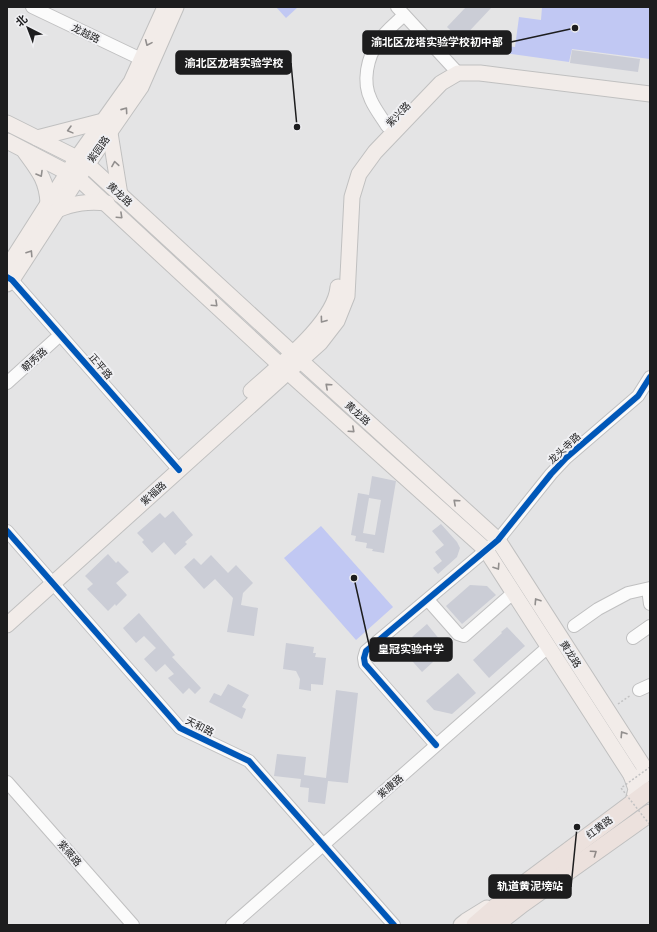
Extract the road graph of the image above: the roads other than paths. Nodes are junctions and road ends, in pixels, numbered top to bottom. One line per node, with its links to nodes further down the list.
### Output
1 (32, 7): 5 (street, 龙越路)
2 (164, 7): 5 (main road, 紫园路, one-way to 5)
3 (176, 7): 11 (main road, 紫园路, one-way to 3)
4 (401, 11): 6 (street); 10 (street)
5 (141, 59): 11 (main road, 紫园路)
6 (454, 69): 7 (main road, 紫兴路); 8 (main road); 10 (main road, 紫兴路); 23 (main road, 紫兴路)
7 (650, 86)
8 (650, 94)
9 (7, 123): 12 (main road, 黄龙路)
10 (387, 126): 23 (main road, 紫兴路, one-way to 23)
11 (106, 127): 12 (main road, one-way to 12); 15 (main road, 紫园路); 17 (main road, one-way to 11)
12 (37, 138): 15 (main road, 黄龙路)
13 (7, 141): 14 (main road, 黄龙路)
14 (24, 149): 16 (main road, 黄龙路); 19 (main road, one-way to 19)
15 (82, 161): 16 (main road, 紫园路); 17 (main road, 黄龙路)
16 (73, 174): 18 (main road, 黄龙路); 19 (main road, 紫园路)
17 (120, 195): 23 (main road, 黄龙路)
18 (107, 203): 19 (main road); 22 (main road, 黄龙路, one-way to 22)
19 (53, 207): 20 (main road, 紫园路)
20 (8, 277): 21 (street, 正平路)
21 (60, 335): 27 (street, 朝秀路); 28 (street, 正平路)
22 (266, 352): 24 (main road, 黄龙路); 25 (main road)
23 (296, 357): 24 (main road, 紫福路); 30 (main road, 黄龙路, one-way to 23)
24 (283, 368): 25 (main road, 紫福路); 28 (main road, 紫福路); 31 (main road, 黄龙路, one-way to 31)
25 (266, 377): 28 (main road, 紫福路)
26 (650, 377): 30 (street, 龙头寺路)
27 (7, 383)
28 (175, 466): 32 (main road, 紫福路)
29 (7, 531): 32 (street, 天和路)
30 (498, 540): 31 (street, 龙头寺路); 38 (main road, 黄龙路, one-way to 30)
31 (486, 550): 34 (main road, 黄龙路, one-way to 34); 35 (street, 龙头寺路)
32 (50, 580): 37 (main road, 紫福路); 39 (main road, 紫福路); 51 (street, 天和路)
33 (649, 589): 36 (street); 40 (street)
34 (513, 593): 35 (street); 43 (main road, 黄龙路)
35 (428, 600): 45 (street, 龙头寺路)
36 (650, 604)
37 (7, 611)
38 (552, 624): 40 (street); 44 (main road, 黄龙路)
39 (7, 626)
40 (574, 626): 44 (street)
41 (650, 626): 42 (street)
42 (633, 638)
43 (548, 647): 45 (street, 紫康路); 46 (main road, 黄龙路)
44 (568, 648): 46 (main road, 黄龙路, one-way to 44)
45 (436, 745): 51 (street, 紫康路)
46 (644, 770): 49 (main road)
47 (7, 782): 53 (street, 紫薇路)
48 (650, 790): 49 (highway, 红黄路)
49 (634, 802): 52 (highway, 红黄路)
50 (650, 813): 52 (highway, 红黄路, one-way to 50)
51 (323, 845): 54 (street, 紫康路); 55 (street, 天和路)
52 (517, 898): 56 (main road); 57 (highway, 红黄路); 58 (highway, 红黄路); 59 (main road)
53 (133, 925)
54 (232, 925)
55 (394, 925)
56 (461, 925)
57 (475, 925)
58 (495, 925)
59 (499, 925)

